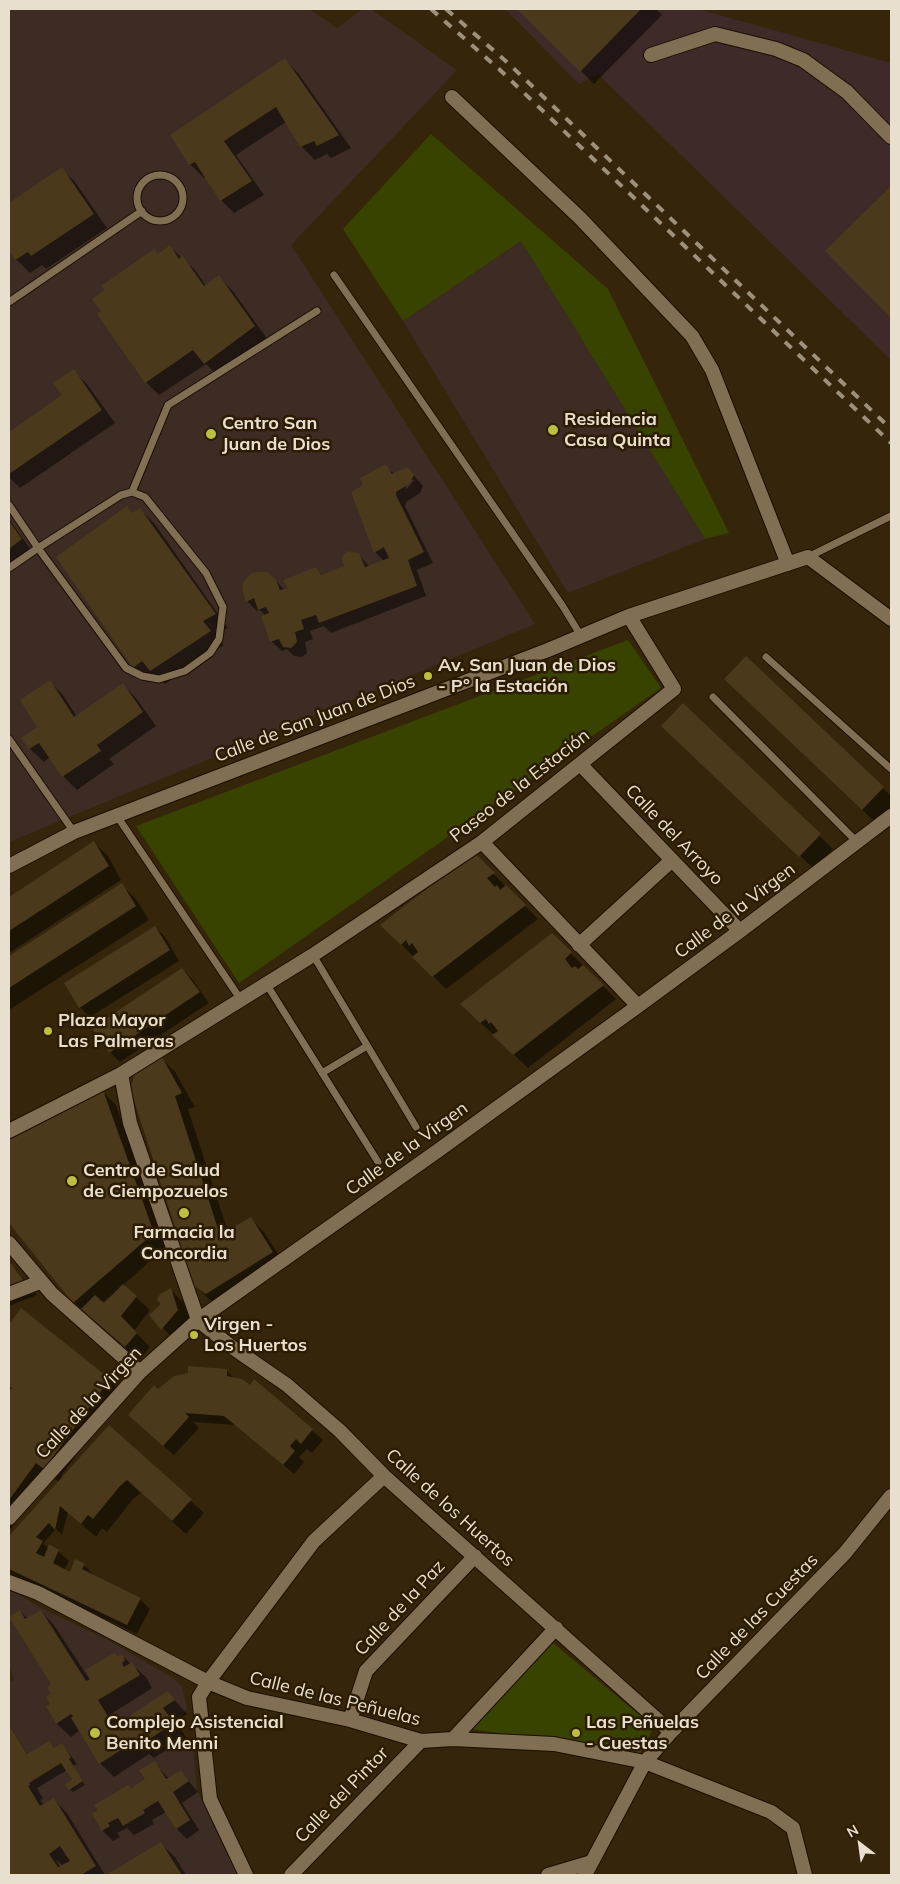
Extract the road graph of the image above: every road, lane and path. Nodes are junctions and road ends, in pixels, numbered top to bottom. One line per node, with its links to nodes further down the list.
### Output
1 (651, 56): 3 (street)
2 (452, 96): 13 (street)
3 (891, 137)
4 (142, 211): 4 (lane); 6 (lane)
5 (334, 275): 17 (lane)
6 (9, 302)
7 (317, 311): 8 (lane)
8 (132, 492): 11 (lane); 11 (lane)
9 (9, 505): 11 (lane)
10 (891, 516): 12 (lane, Calle de San Juan de Dios)
11 (38, 548): 14 (lane)
12 (808, 557): 13 (street, Calle de San Juan de Dios); 16 (street)
13 (788, 564): 15 (street, Calle de San Juan de Dios)
14 (9, 568)
15 (629, 616): 17 (street, Calle de San Juan de Dios); 21 (street, Paseo de la Estación)
16 (891, 619)
17 (581, 636): 23 (street, Calle de San Juan de Dios)
18 (766, 657): 22 (lane)
19 (713, 697): 27 (lane)
20 (9, 739): 25 (lane)
21 (580, 764): 26 (street, Paseo de la Estación); 28 (street, Calle del Arroyo)
22 (891, 769)
23 (117, 816): 25 (street, Calle de San Juan de Dios); 34 (lane)
24 (891, 816): 27 (street, Calle de la Virgen)
25 (74, 832): 29 (street, Calle de San Juan de Dios)
26 (482, 842): 31 (street); 32 (street, Paseo de la Estación)
27 (857, 842): 30 (street, Calle de la Virgen)
28 (672, 860): 30 (street, Calle del Arroyo); 31 (street)
29 (9, 866)
30 (740, 931): 35 (street, Calle de la Virgen)
31 (579, 945): 35 (street)
32 (313, 956): 33 (street, Paseo de la Estación); 36 (lane)
33 (267, 985): 34 (street, Paseo de la Estación); 37 (lane)
34 (241, 1000): 38 (street, Paseo de la Estación)
35 (638, 1006): 45 (street, Calle de la Virgen)
36 (367, 1046): 37 (lane); 39 (lane)
37 (322, 1073): 41 (lane)
38 (121, 1074): 40 (street, Paseo de la Estación); 45 (street)
39 (416, 1127)
40 (9, 1131)
41 (378, 1162)
42 (9, 1243): 43 (street)
43 (40, 1282): 44 (street); 46 (street)
44 (9, 1294)
45 (198, 1320): 46 (street, Calle de la Virgen); 47 (street, Calle de los Huertos)
46 (140, 1372): 49 (street, Calle de la Virgen)
47 (384, 1476): 50 (street, Calle de los Huertos); 53 (street)
48 (891, 1496): 55 (street, Calle de las Cuestas)
49 (9, 1518)
50 (475, 1556): 52 (street, Calle de los Huertos); 54 (street, Calle de la Paz)
51 (9, 1582): 53 (street, Calle de las Peñuelas)
52 (556, 1628): 55 (street, Calle de los Huertos); 56 (street)
53 (208, 1682): 54 (street, Calle de las Peñuelas); 60 (street)
54 (350, 1720): 57 (street, Calle de las Peñuelas)
55 (671, 1732): 58 (street, Calle de las Cuestas)
56 (453, 1739): 57 (street, Calle de las Peñuelas); 58 (street, Calle de las Peñuelas)
57 (421, 1741): 61 (street, Calle del Pintor)
58 (645, 1762): 59 (street, Calle de las Cuestas); 64 (street, Calle de las Peñuelas)
59 (592, 1862): 62 (street); 63 (street, Calle de las Cuestas)
60 (246, 1875)
61 (291, 1875)
62 (548, 1875)
63 (585, 1875)
64 (805, 1875)

